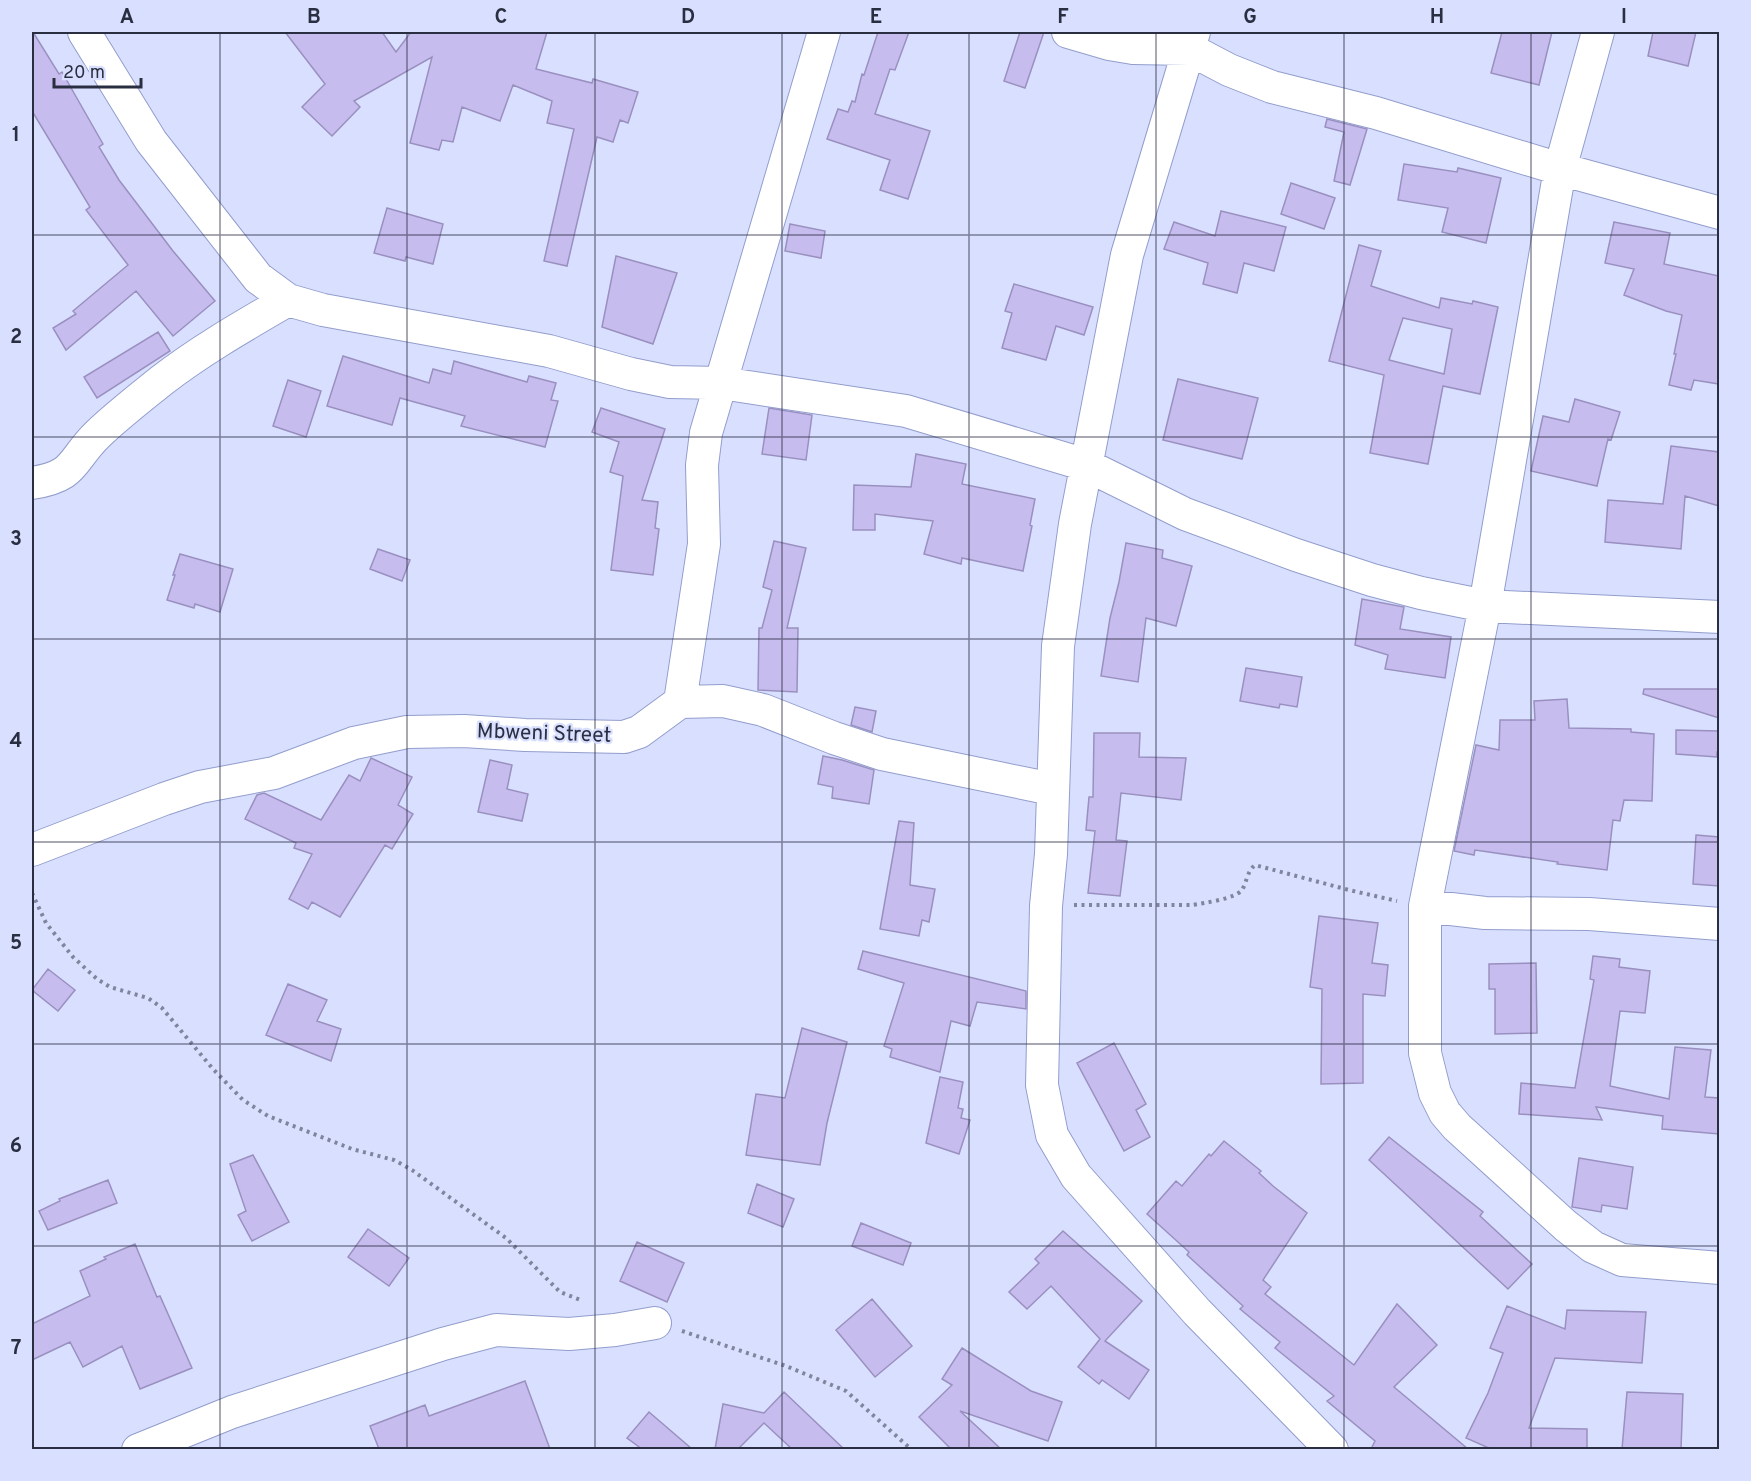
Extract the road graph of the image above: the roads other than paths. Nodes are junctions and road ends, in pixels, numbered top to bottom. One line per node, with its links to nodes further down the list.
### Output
1 (84, 32): 8 (street)
2 (824, 32): 9 (street)
3 (1068, 32): 5 (street)
4 (1598, 32): 6 (street)
5 (1191, 40): 6 (street); 10 (street)
6 (1560, 169): 7 (street); 12 (street)
7 (1719, 213)
8 (288, 300): 9 (street); 11 (street)
9 (721, 383): 10 (street); 14 (street)
10 (1086, 465): 12 (street); 15 (street)
11 (32, 483)
12 (1485, 606): 13 (street); 17 (street)
13 (1719, 617)
14 (680, 702): 15 (street); 16 (street, Mbweni Street)
15 (1052, 789): 22 (street)
16 (32, 850)
17 (1425, 906): 18 (street); 19 (street)
18 (1719, 924)
19 (1719, 1268)
20 (655, 1323): 21 (street)
21 (138, 1449)
22 (1332, 1449)

